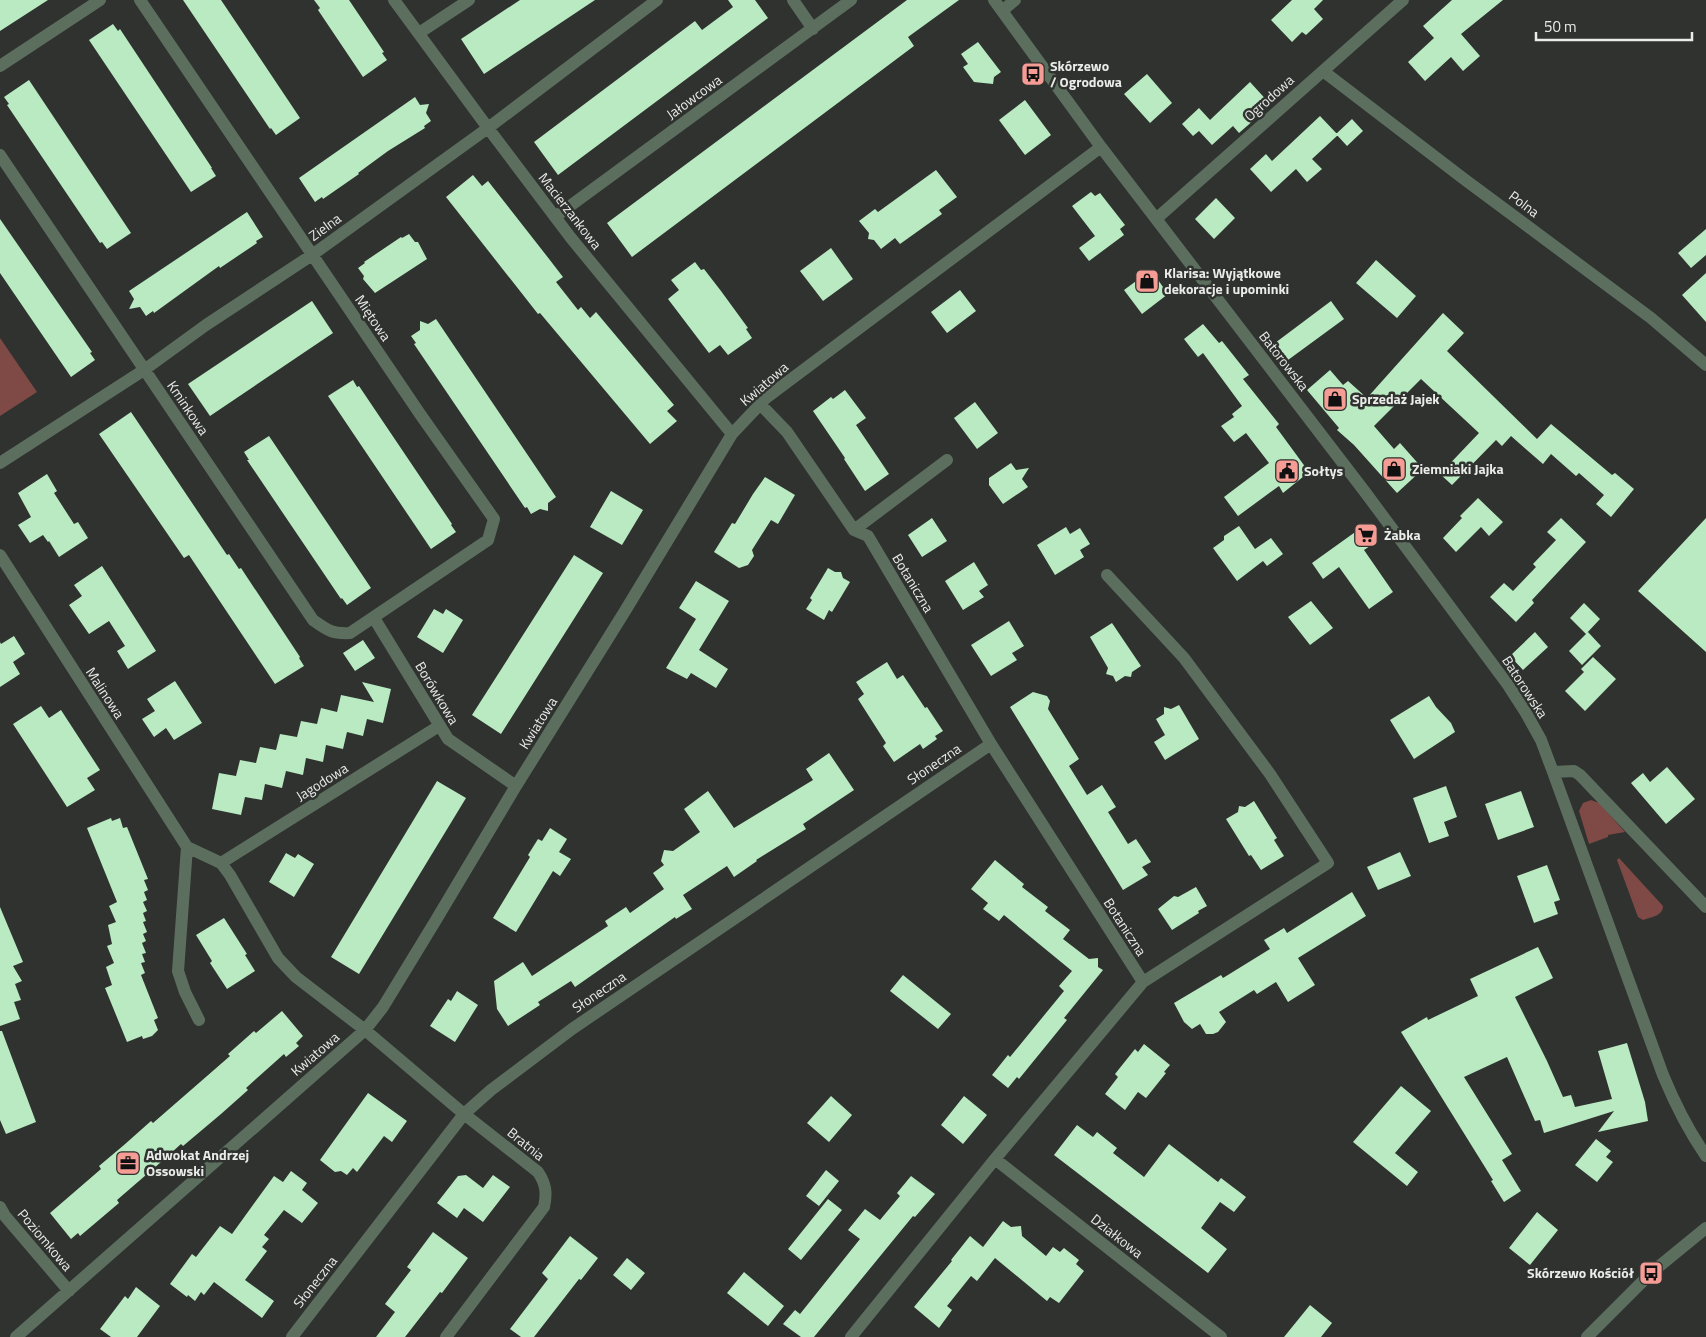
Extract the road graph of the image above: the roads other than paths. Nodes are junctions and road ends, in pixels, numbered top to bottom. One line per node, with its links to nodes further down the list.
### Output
1 (100, 0): 15 (street)
2 (140, 0): 22 (street, Miętowa)
3 (394, 0): 14 (street, Macierzankowa)
4 (469, 0): 14 (street)
5 (656, 0): 11 (street, Zielna)
6 (793, 0): 13 (street)
7 (851, 0): 13 (street, Jałowcowa)
8 (994, 0): 12 (street, Batorowska)
9 (1015, 0): 12 (street)
10 (1403, 0): 16 (street, Ogrodowa)
11 (640, 5): 17 (street, Zielna)
12 (1002, 11): 18 (street, Batorowska)
13 (813, 29): 20 (street, Jałowcowa)
14 (419, 33): 17 (street, Macierzankowa)
15 (0, 66)
16 (1323, 70): 21 (street, Ogrodowa); 23 (street, Polna)
17 (488, 128): 20 (street, Macierzankowa); 22 (street, Zielna)
18 (1101, 147): 21 (street, Batorowska); 25 (street, Kwiatowa)
19 (0, 154): 24 (street, Kminkowa)
20 (555, 217): 26 (street, Macierzankowa)
21 (1156, 220): 35 (street, Batorowska)
22 (312, 255): 24 (street, Zielna); 32 (street, Miętowa)
23 (1706, 365)
24 (144, 370): 28 (street, Zielna); 32 (street, Kminkowa)
25 (760, 404): 26 (street, Kwiatowa); 29 (street, Botaniczna)
26 (732, 434): 36 (street, Kwiatowa)
27 (947, 460): 29 (street)
28 (0, 463)
29 (854, 530): 34 (street, Botaniczna)
30 (0, 555): 37 (street, Malinowa)
31 (1107, 574): 40 (street)
32 (374, 618): 33 (street, Borówkowa)
33 (439, 726): 36 (street, Borówkowa); 38 (street, Jagodowa)
34 (991, 744): 40 (street, Botaniczna); 43 (street, Słoneczna)
35 (1553, 772): 39 (street); 44 (street, Batorowska)
36 (516, 786): 42 (street, Kwiatowa)
37 (187, 846): 38 (street); 41 (street)
38 (221, 863): 42 (street)
39 (1706, 907)
40 (1143, 982): 45 (street)
41 (199, 1020)
42 (365, 1030): 43 (street, Bratnia); 48 (street, Kwiatowa)
43 (464, 1114): 50 (street, Słoneczna); 51 (street, Bratnia)
44 (1706, 1156)
45 (995, 1159): 52 (street); 53 (street, Działkowa)
46 (0, 1207): 48 (street, Poziomkowa)
47 (1706, 1228): 54 (street)
48 (69, 1291): 49 (street, Kwiatowa)
49 (16, 1337)
50 (292, 1337)
51 (446, 1337)
52 (851, 1337)
53 (1221, 1337)
54 (1587, 1337)

